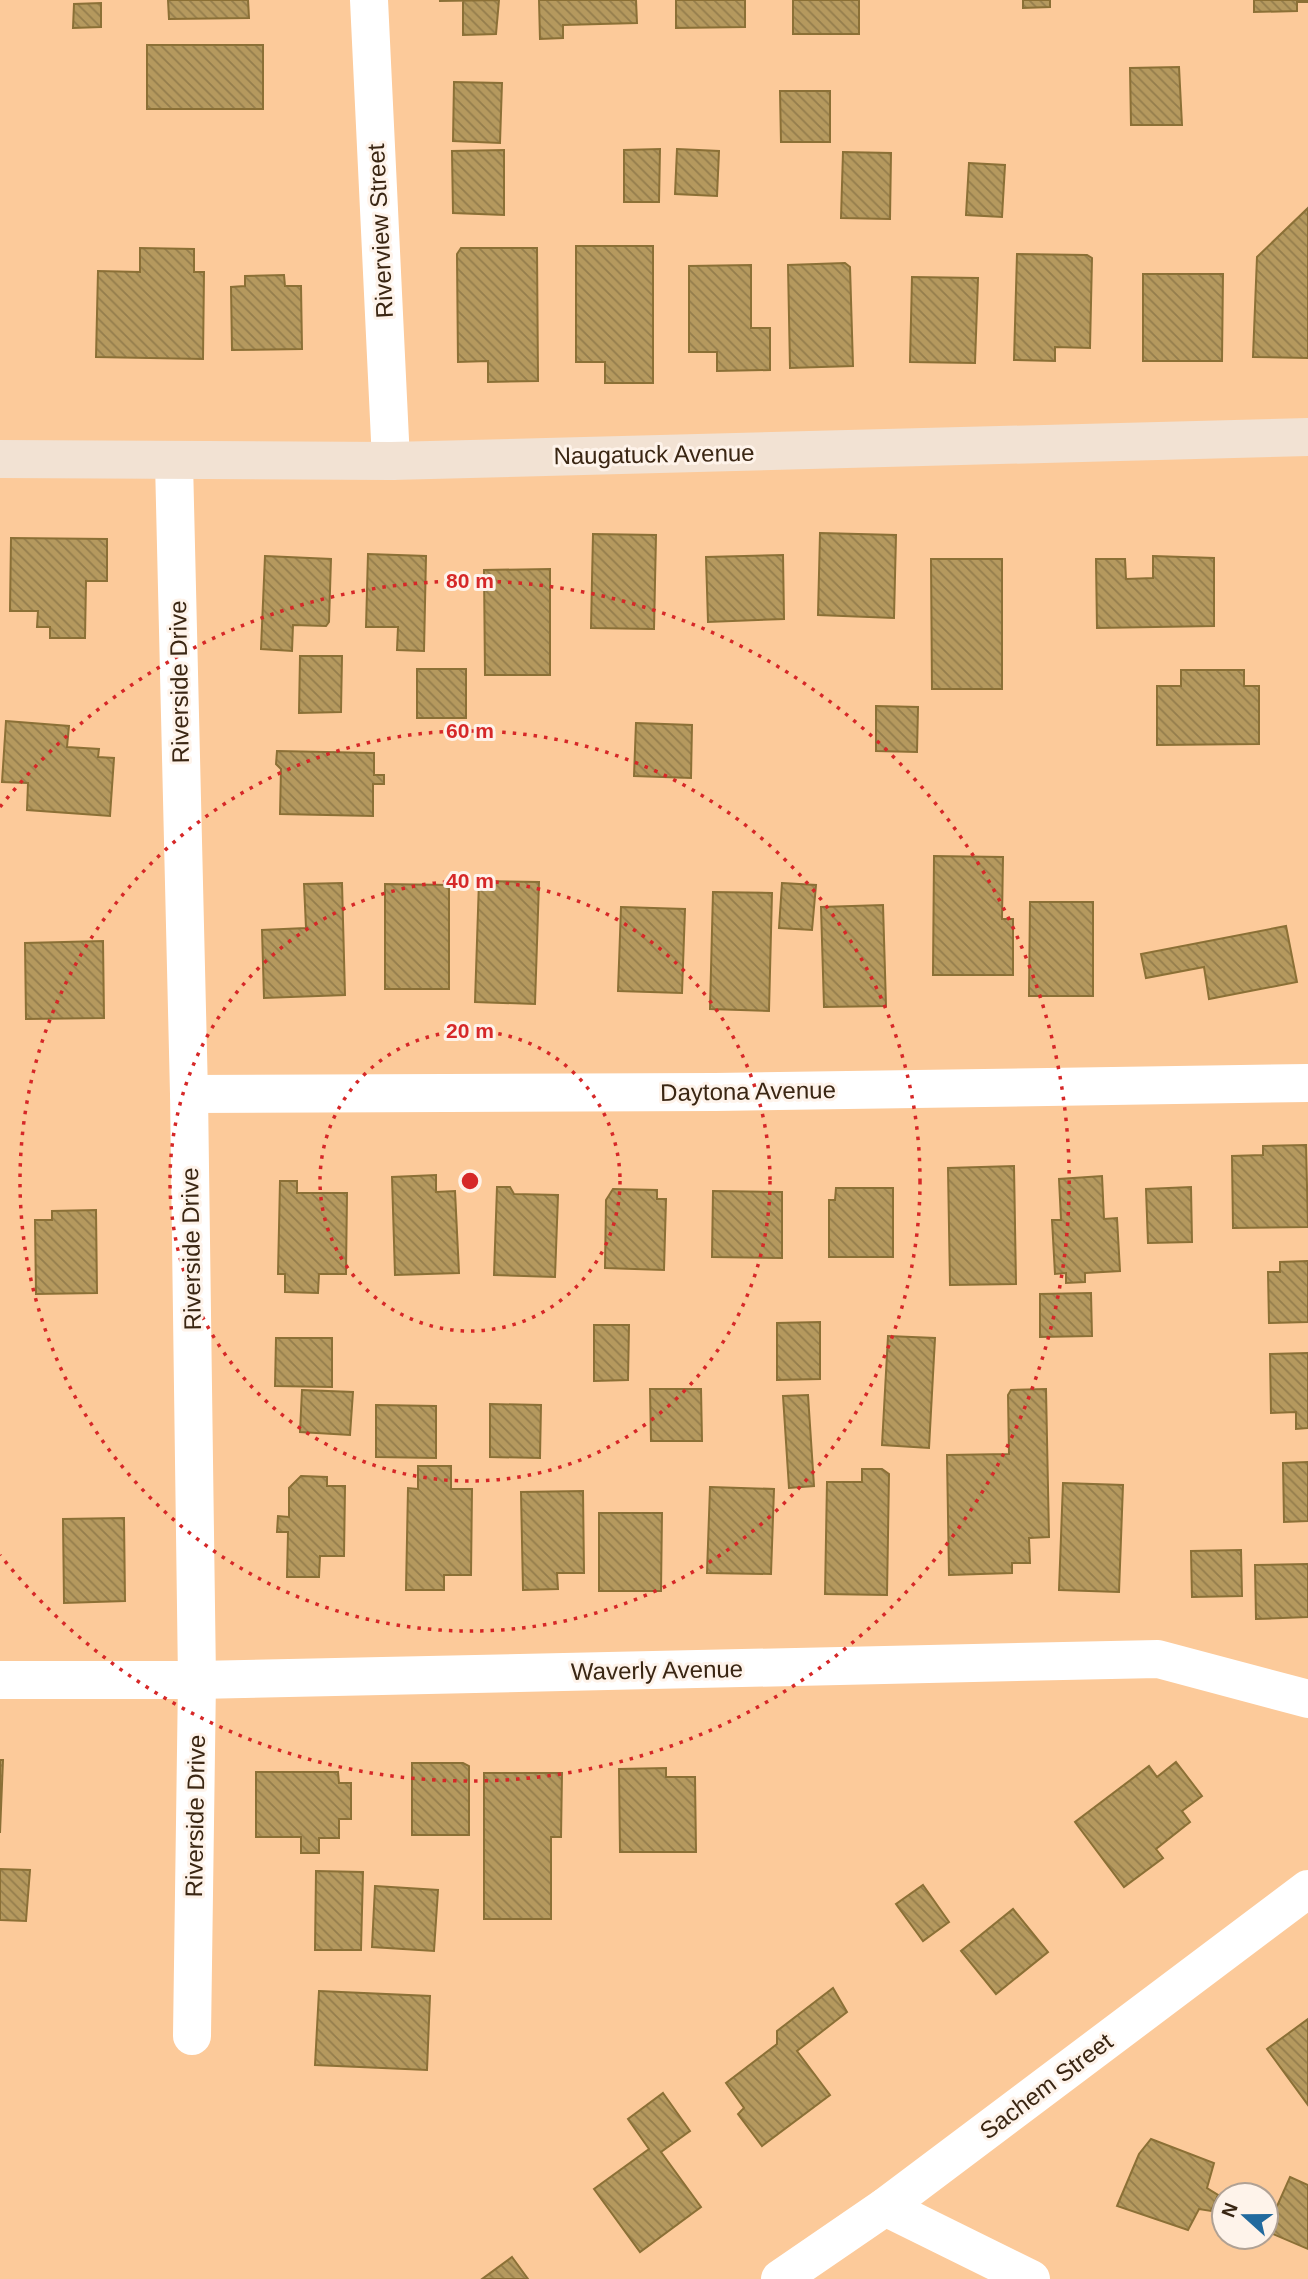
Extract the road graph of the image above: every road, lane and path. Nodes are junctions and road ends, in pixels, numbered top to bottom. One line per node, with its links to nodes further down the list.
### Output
1 (369, 0): 4 (street, Riverview Street)
2 (1308, 437): 4 (main road, Naugatuck Avenue)
3 (0, 459): 5 (main road, Naugatuck Avenue)
4 (391, 461): 5 (main road, Naugatuck Avenue)
5 (174, 462): 7 (street, Riverside Drive)
6 (1308, 1083): 7 (street, Daytona Avenue)
7 (189, 1094): 9 (street, Riverside Drive)
8 (0, 1680): 9 (street, Waverly Avenue)
9 (197, 1680): 10 (street, Waverly Avenue); 12 (street, Riverside Drive)
10 (1308, 1699)
11 (1308, 1889): 13 (street, Sachem Street)
12 (192, 2036)
13 (885, 2207): 14 (street, Sachem Street); 15 (street)
14 (780, 2279)
15 (1031, 2279)

